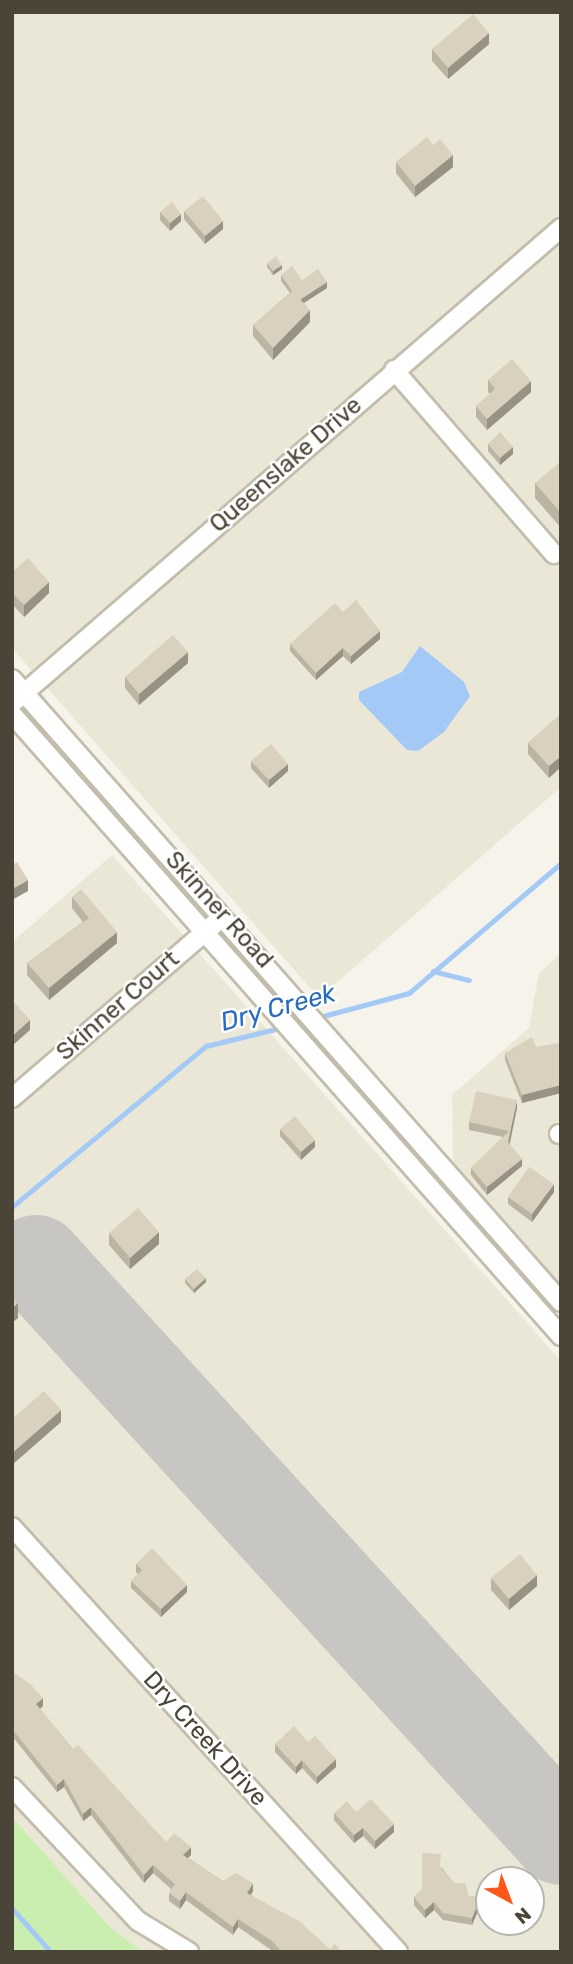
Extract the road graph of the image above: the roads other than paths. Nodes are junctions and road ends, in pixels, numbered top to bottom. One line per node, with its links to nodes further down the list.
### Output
1 (561, 228): 2 (street, Queenslake Drive)
2 (394, 370): 3 (street); 5 (street, Queenslake Drive)
3 (554, 554)
4 (12, 679): 5 (street, Skinner Road)
5 (18, 698): 7 (street, Skinner Road)
6 (12, 714): 8 (street, Skinner Road)
7 (225, 915): 8 (street, Skinner Court); 10 (street, Skinner Road)
8 (205, 931): 9 (street, Skinner Court); 11 (street, Skinner Road)
9 (12, 1098)
10 (561, 1302)
11 (561, 1336)
12 (12, 1527): 15 (street, Dry Creek Drive)
13 (12, 1787): 14 (street)
14 (189, 1952)
15 (398, 1952)

